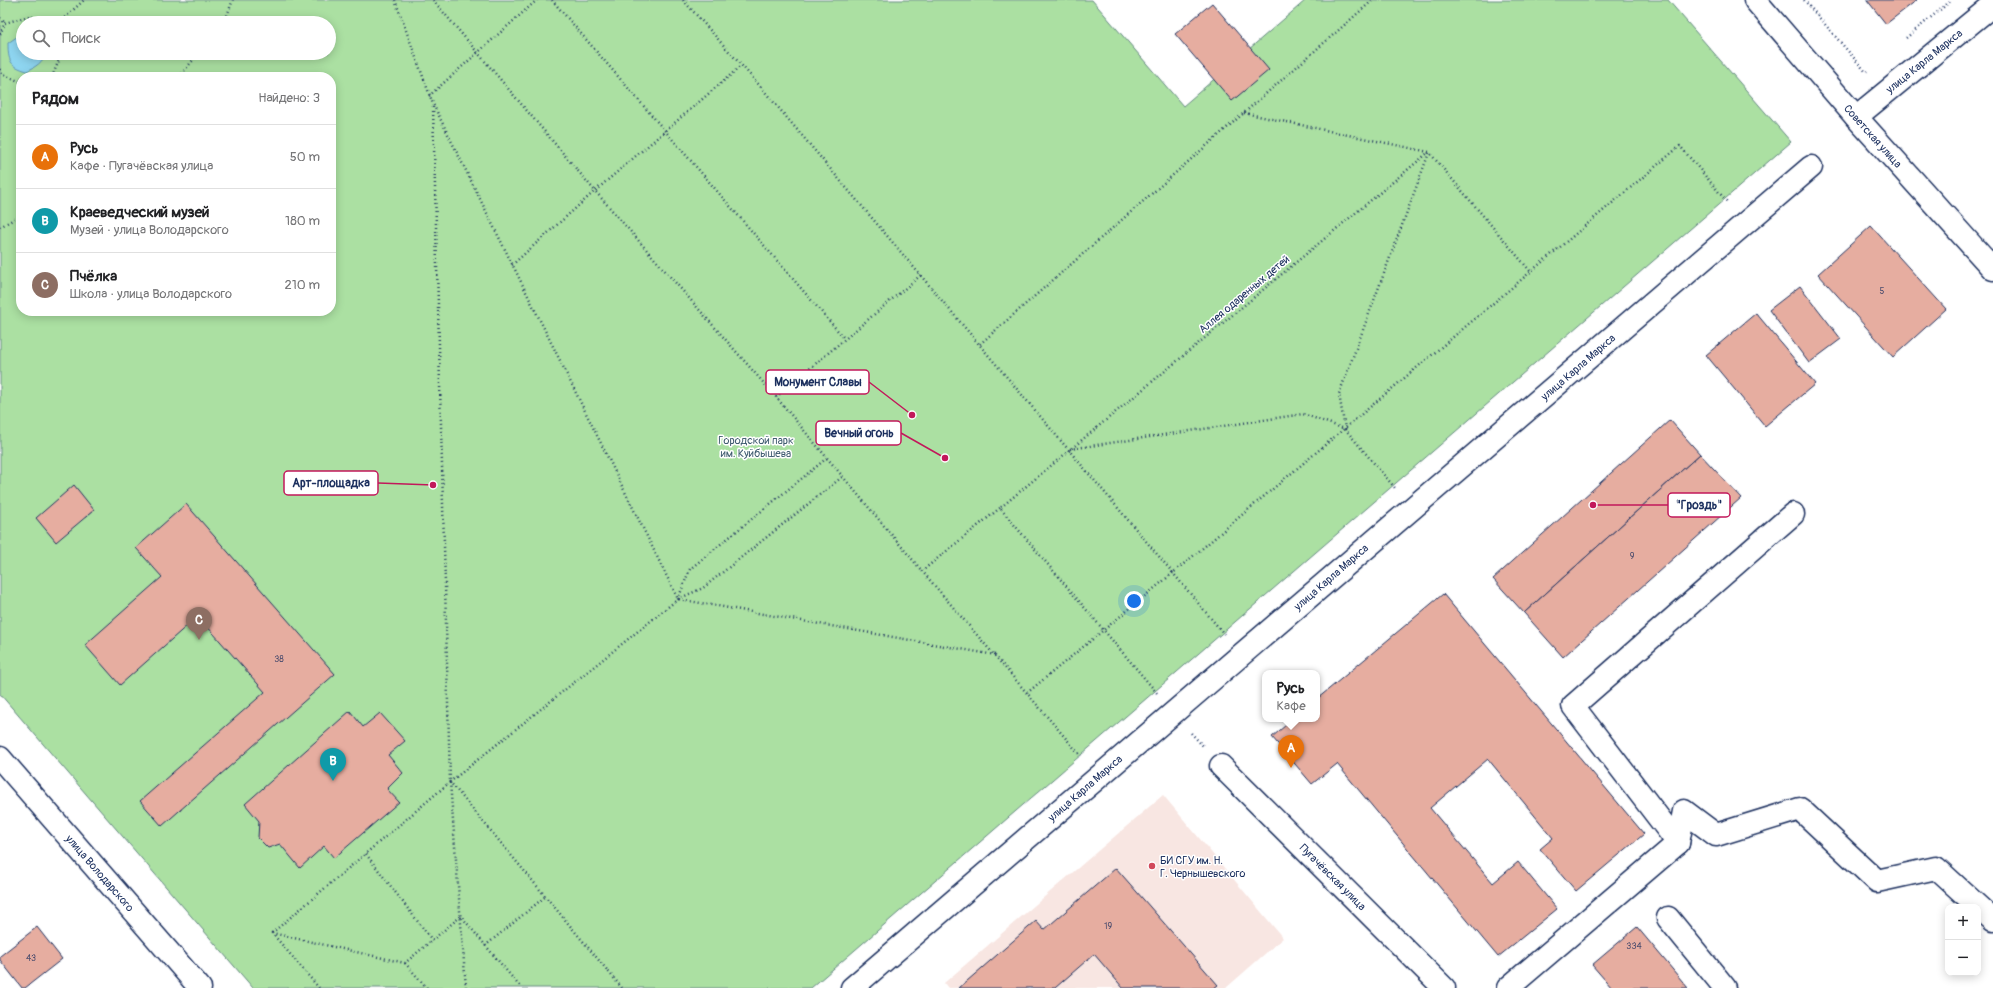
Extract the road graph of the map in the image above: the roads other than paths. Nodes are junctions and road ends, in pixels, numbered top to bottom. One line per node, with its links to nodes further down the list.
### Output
1 (1755, 0): 3 (street, Советская улица)
2 (1993, 5): 3 (street, улица Карла Маркса)
3 (1856, 117): 5 (street, Советская улица)
4 (1811, 167): 13 (street, улица Карла Маркса)
5 (1993, 269)
6 (1793, 514): 9 (street)
7 (0, 758): 12 (street, улица Володарского)
8 (1221, 766): 14 (street, Пугачёвская улица)
9 (1678, 843): 11 (street); 15 (street)
10 (1668, 918): 16 (street)
11 (1993, 920)
12 (200, 988)
13 (852, 988)
14 (1444, 988)
15 (1508, 988)
16 (1725, 988)

